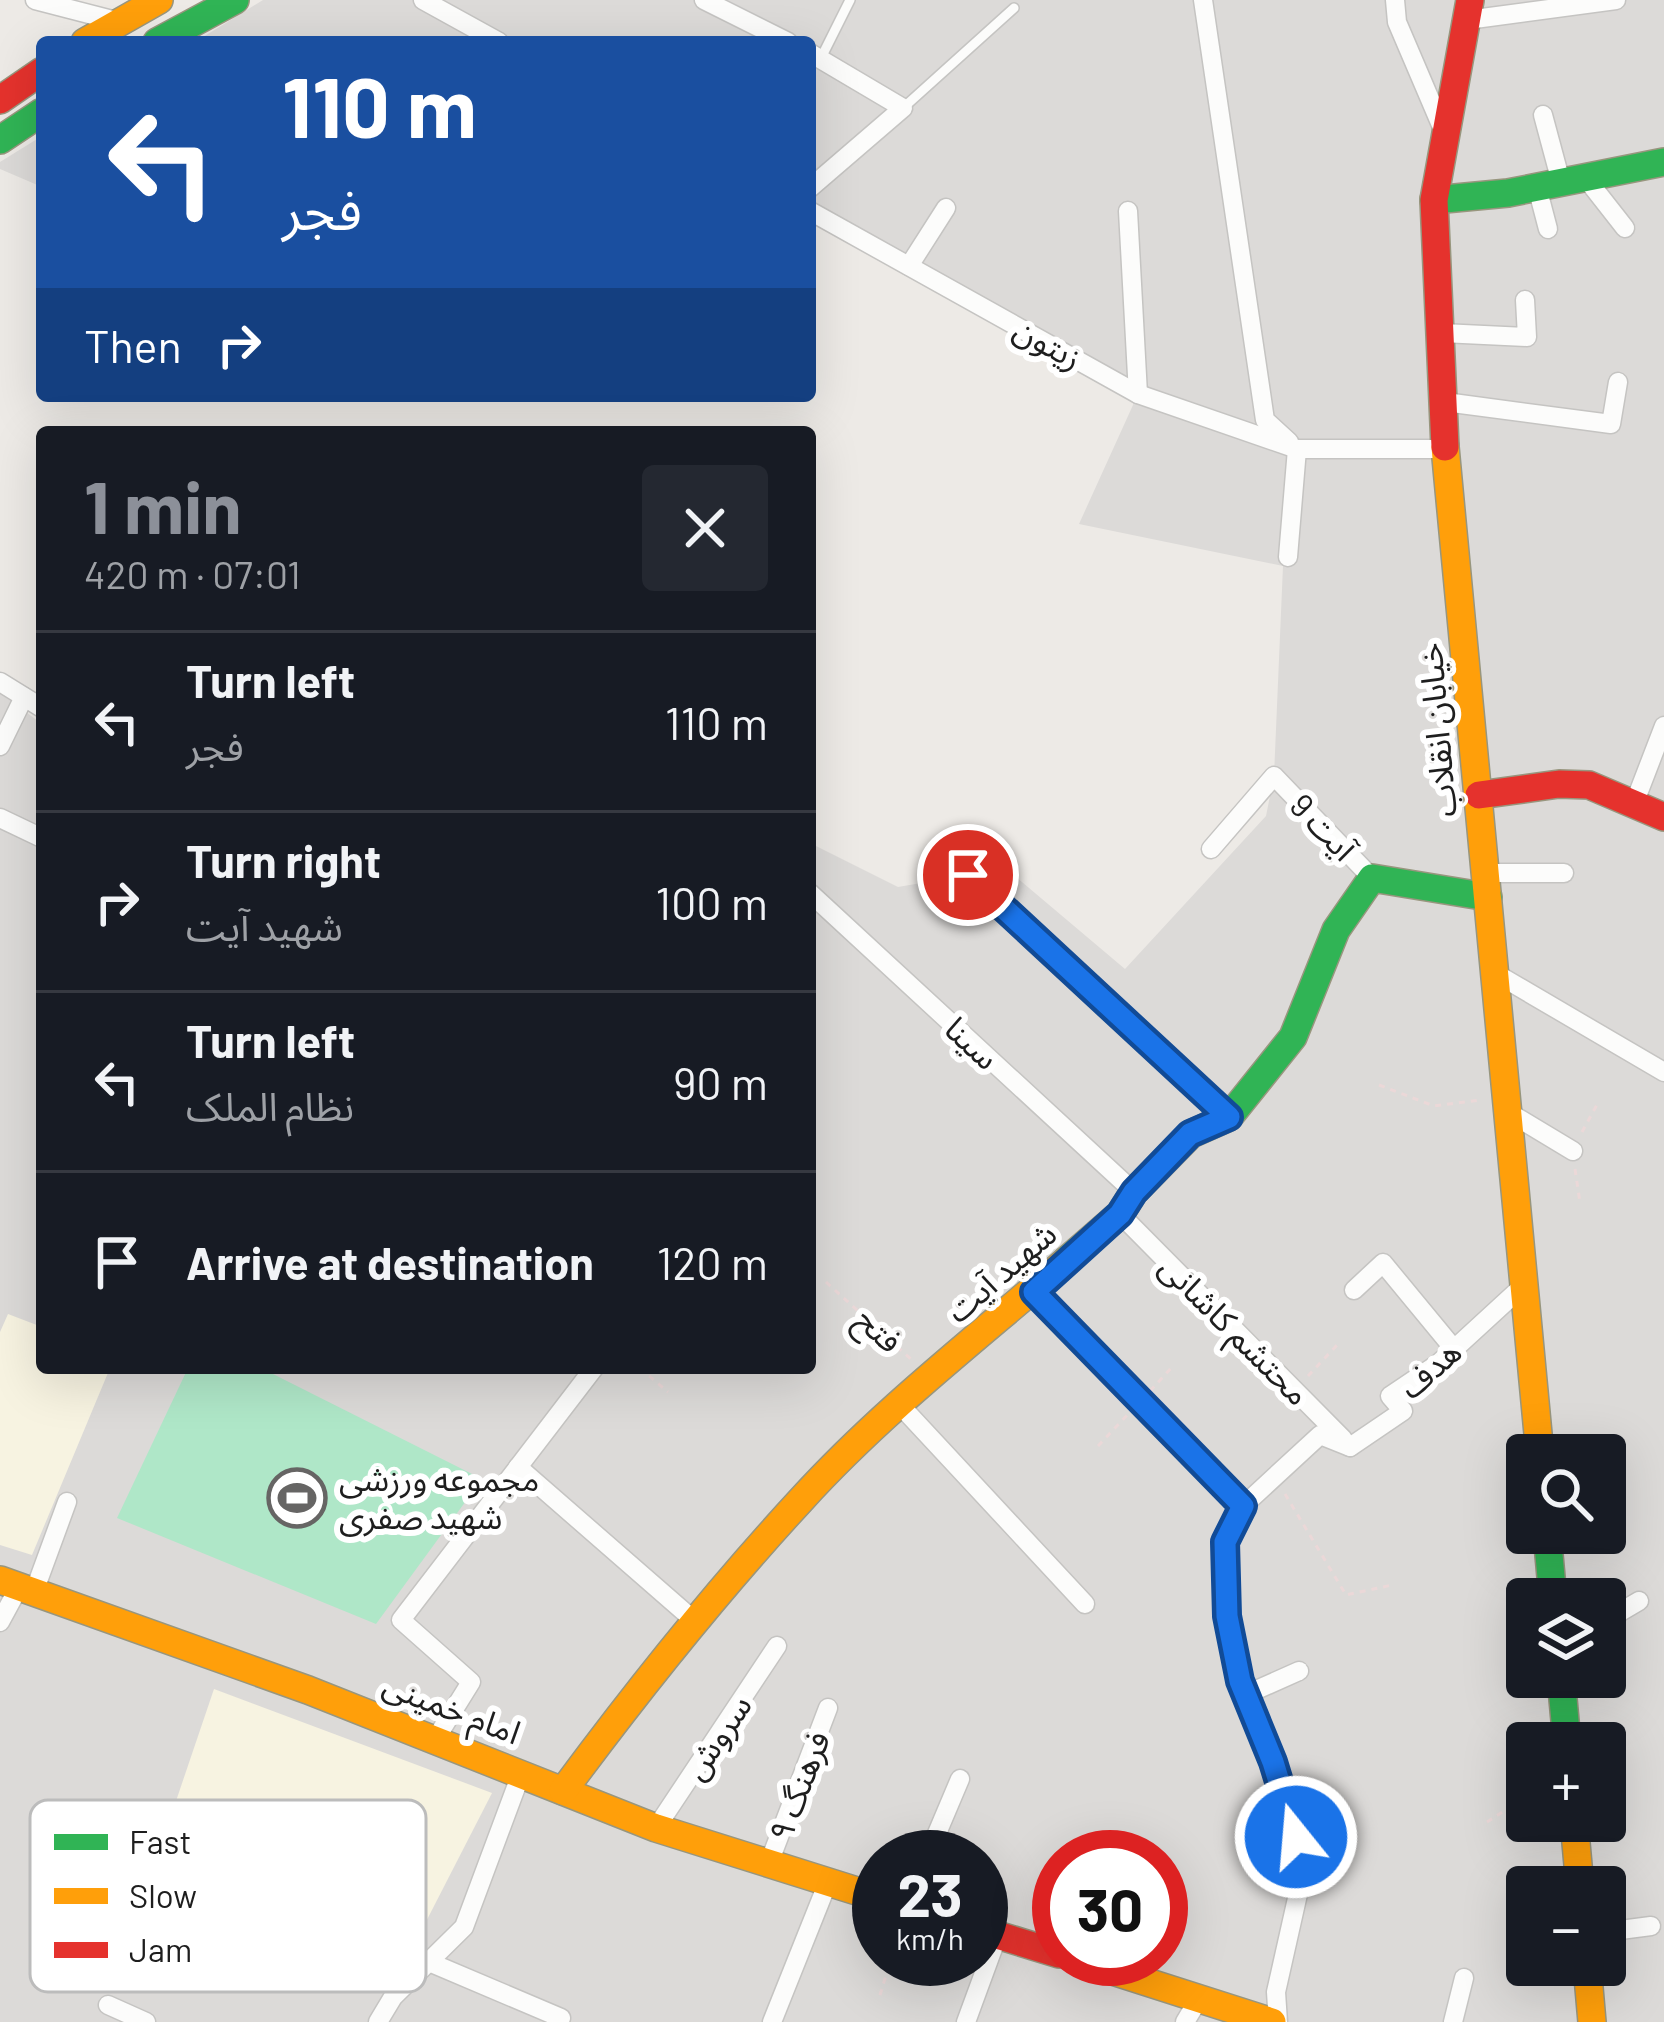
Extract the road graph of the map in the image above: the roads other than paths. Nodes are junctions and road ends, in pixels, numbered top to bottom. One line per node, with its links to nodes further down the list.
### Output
1 (35, 0): 13 (street)
2 (159, 0): 13 (main road)
3 (236, 0): 15 (main road)
4 (422, 0): 16 (street)
5 (704, 0): 10 (street)
6 (850, 0): 18 (lane)
7 (1203, 0): 42 (street)
8 (1395, 0): 25 (street)
9 (1616, 0): 12 (street)
10 (725, 5): 17 (street)
11 (1014, 8): 22 (lane)
12 (1468, 10): 25 (main road, خیابان انقلاب)
13 (120, 22): 14 (main road)
14 (96, 36)
15 (168, 36)
16 (488, 36)
17 (778, 36)
18 (816, 53)
19 (816, 56): 22 (street)
20 (36, 75): 21 (main road)
21 (0, 100)
22 (903, 107): 29 (street)
23 (1543, 115): 28 (street)
24 (36, 116): 26 (main road)
25 (1446, 136): 30 (main road, خیابان انقلاب)
26 (0, 140)
27 (1664, 162): 28 (main road)
28 (1561, 182): 30 (main road); 34 (street); 35 (street)
29 (816, 183)
30 (1434, 200): 38 (main road, خیابان انقلاب)
31 (946, 208): 36 (street)
32 (1129, 211): 40 (street)
33 (816, 214): 36 (street, زیتون)
34 (1625, 228)
35 (1549, 229)
36 (909, 266): 40 (street, زیتون)
37 (1525, 300): 38 (street)
38 (1442, 333): 41 (main road, خیابان انقلاب)
39 (1618, 382): 41 (street)
40 (1138, 394): 42 (street, زیتون)
41 (1445, 402): 43 (main road, خیابان انقلاب)
42 (1297, 449): 43 (street, زیتون); 44 (street)
43 (1445, 449): 50 (main road, خیابان انقلاب)
44 (1288, 557)
45 (0, 682): 46 (street)
46 (24, 697): 47 (street); 49 (street)
47 (36, 704)
48 (1664, 726): 51 (street)
49 (0, 746)
50 (1479, 795): 51 (main road); 59 (main road, خیابان انقلاب)
51 (1634, 804): 52 (main road)
52 (1664, 817)
53 (0, 818): 54 (street)
54 (36, 835)
55 (1210, 849): 58 (street, آیت 9)
56 (1564, 873): 59 (street)
57 (968, 875): 64 (street)
58 (1372, 878): 59 (main road); 64 (main road, شهید آیت)
59 (1487, 885): 61 (main road, خیابان انقلاب)
60 (816, 899): 66 (street, سینا)
61 (1495, 973): 62 (street); 63 (main road, خیابان انقلاب)
62 (1664, 1072)
63 (1507, 1104): 65 (street); 67 (main road, خیابان انقلاب)
64 (1229, 1117): 66 (main road, شهید آیت)
65 (1573, 1150)
66 (1127, 1203): 69 (main road, شهید آیت); 74 (street, محتشم کاشانی)
67 (1524, 1285): 70 (street, هدف); 73 (main road, خیابان انقلاب)
68 (1354, 1290): 70 (street)
69 (1034, 1292): 72 (main road, شهید آیت); 77 (lane)
70 (1454, 1349): 74 (street, هدف)
71 (589, 1374): 75 (street)
72 (900, 1405): 80 (street); 83 (main road, شهید آیت)
73 (1538, 1434)
74 (1350, 1447): 77 (street)
75 (518, 1467): 83 (street); 88 (street)
76 (67, 1502): 78 (street)
77 (1243, 1506): 86 (street)
78 (18, 1586): 82 (street); 88 (main road, امام خمینی)
79 (1640, 1600): 81 (street)
80 (1085, 1604)
81 (1626, 1608)
82 (0, 1622)
83 (697, 1623): 91 (main road, شهید آیت)
84 (777, 1646): 92 (street, سروش)
85 (1299, 1670): 86 (street)
86 (1246, 1694): 96 (street)
87 (828, 1708): 95 (street, فرهنگ ۹)
88 (435, 1740): 89 (main road, امام خمینی)
89 (520, 1774): 91 (main road, امام خمینی); 101 (street)
90 (959, 1778): 93 (street)
91 (563, 1791): 92 (main road, امام خمینی)
92 (656, 1828): 95 (main road, امام خمینی)
93 (937, 1830)
94 (1338, 1835): 96 (street)
95 (769, 1863): 97 (main road, امام خمینی)
96 (1297, 1870): 116 (street)
97 (828, 1882): 98 (main road, امام خمینی); 113 (street)
98 (852, 1890)
99 (1651, 1926): 100 (street)
100 (1626, 1929)
101 (429, 1962): 102 (street); 110 (street)
102 (426, 1965)
103 (1463, 1978): 117 (street)
104 (976, 1986): 114 (street)
105 (1164, 1986): 108 (main road)
106 (1589, 1986): 118 (main road)
107 (398, 1992): 112 (street)
108 (1200, 1997): 115 (street); 116 (main road)
109 (108, 2005): 111 (street)
110 (561, 2018)
111 (146, 2022)
112 (378, 2022)
113 (772, 2022)
114 (967, 2022)
115 (1185, 2022)
116 (1275, 2022)
117 (1453, 2022)
118 (1592, 2022)

